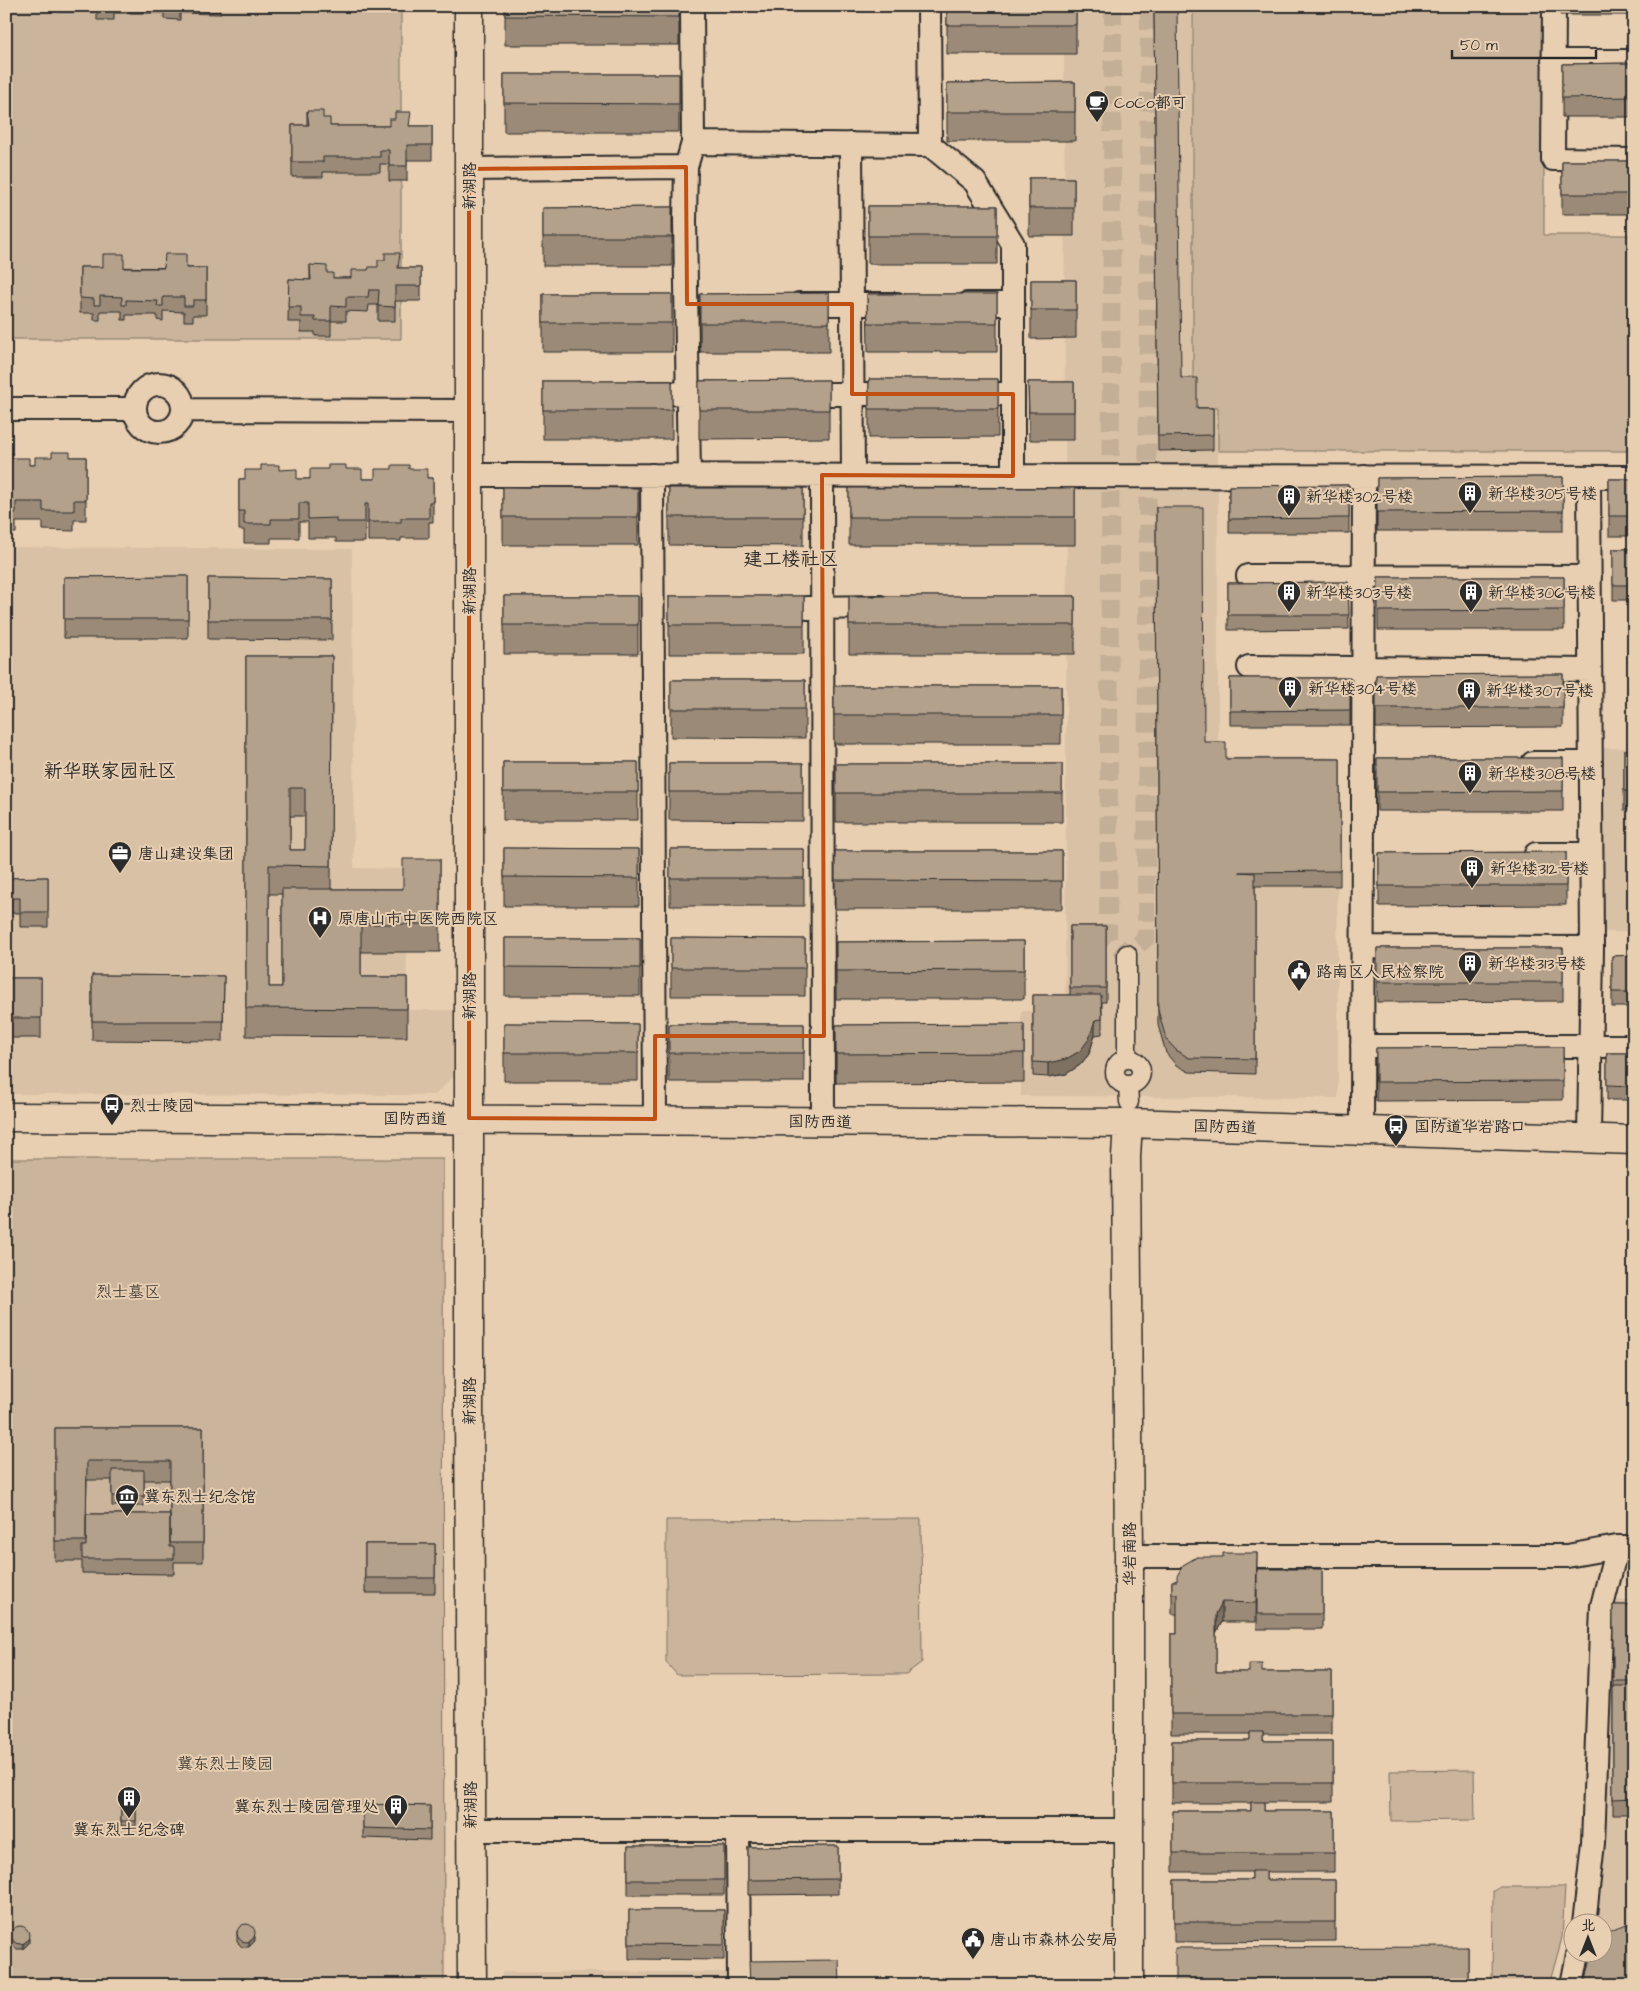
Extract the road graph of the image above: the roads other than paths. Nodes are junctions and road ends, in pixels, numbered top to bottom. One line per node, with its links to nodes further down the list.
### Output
1 (469, 6): 12 (street, 新湖路)
2 (692, 6): 7 (street)
3 (929, 6): 9 (street)
4 (1554, 6): 5 (street)
5 (1554, 61): 6 (street); 10 (street)
6 (1634, 61)
7 (693, 143): 8 (street); 11 (street)
8 (851, 144): 9 (street); 16 (street)
9 (930, 145): 14 (street)
10 (1634, 160)
11 (686, 166): 12 (street); 21 (street)
12 (468, 169): 31 (street, 新湖路)
13 (969, 218): 14 (street)
14 (998, 218): 19 (street)
15 (774, 304): 16 (street)
16 (852, 304): 17 (street); 24 (street)
17 (918, 304)
18 (946, 304): 19 (street)
19 (1013, 304): 27 (street)
20 (620, 393): 21 (street)
21 (689, 394): 22 (street); 34 (street)
22 (747, 394)
23 (776, 394): 24 (street)
24 (852, 394): 25 (street); 36 (street)
25 (918, 394)
26 (947, 394): 27 (street)
27 (1013, 394): 37 (street)
28 (6, 409): 29 (street)
29 (135, 409): 30 (street); 30 (street)
30 (183, 410): 31 (street)
31 (468, 411): 32 (street, 新湖路)
32 (469, 475): 33 (street); 62 (street, 新湖路)
33 (652, 475): 34 (street); 63 (street)
34 (689, 475): 35 (street)
35 (822, 475): 36 (street); 46 (street)
36 (853, 475): 37 (street)
37 (1013, 476): 38 (street)
38 (1364, 476): 39 (street); 42 (street)
39 (1589, 477): 40 (street); 43 (street)
40 (1634, 477)
41 (1248, 576): 42 (street)
42 (1364, 576): 43 (street); 48 (street)
43 (1590, 577): 49 (street)
44 (902, 607): 46 (street)
45 (782, 608): 46 (street)
46 (822, 608): 64 (street)
47 (1249, 667): 48 (street)
48 (1364, 667): 49 (street); 54 (street)
49 (1590, 670): 51 (street)
50 (1512, 762): 51 (street)
51 (1591, 763): 53 (street)
52 (1512, 854): 53 (street)
53 (1591, 854): 55 (street)
54 (1363, 946): 55 (street); 57 (street)
55 (1592, 948): 58 (street)
56 (1127, 954): 60 (street)
57 (1362, 1046): 58 (street); 65 (street)
58 (1590, 1046): 59 (street); 66 (street)
59 (1634, 1046)
60 (1128, 1104): 64 (street, 国防西道); 65 (street, 国防西道); 69 (street, 华岩南路)
61 (6, 1116): 62 (street, 国防西道)
62 (469, 1118): 63 (street, 国防西道); 70 (street, 新湖路)
63 (655, 1119): 64 (street, 国防西道)
64 (823, 1121)
65 (1362, 1131): 66 (street, 国防西道)
66 (1589, 1138): 67 (street, 国防西道)
67 (1634, 1140)
68 (1625, 1547): 69 (street); 73 (street)
69 (1129, 1556): 72 (street, 华岩南路)
70 (470, 1830): 71 (street); 75 (street, 新湖路)
71 (738, 1830): 72 (street); 76 (street)
72 (1130, 1830): 77 (street, 华岩南路)
73 (1585, 1914)
74 (1576, 1964): 78 (street)
75 (472, 1985)
76 (739, 1985)
77 (1129, 1985)
78 (1572, 1985)

